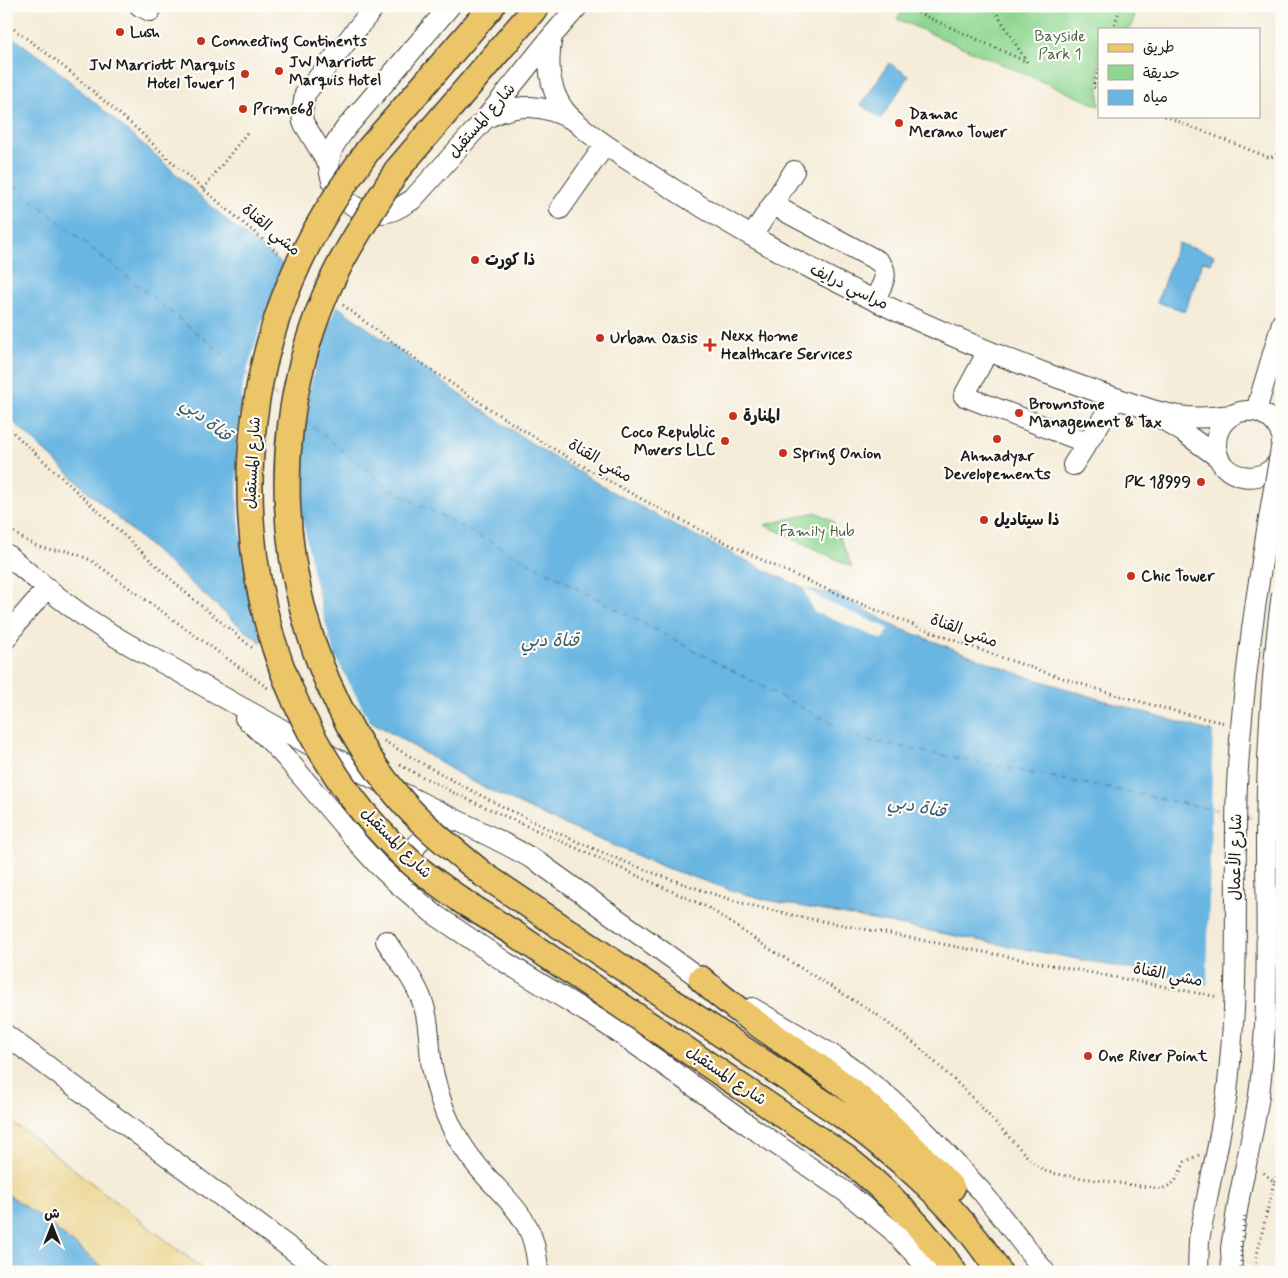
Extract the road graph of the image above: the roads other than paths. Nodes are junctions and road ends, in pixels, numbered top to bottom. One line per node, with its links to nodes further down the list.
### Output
1 (375, 6): 10 (street, شارع المستقبل)
2 (450, 6): 10 (street)
3 (492, 6): 43 (main road, شارع المستقبل, bridge)
4 (538, 6): 39 (main road, شارع المستقبل, bridge)
5 (578, 6): 6 (street, شارع المستقبل)
6 (552, 36): 7 (street, شارع المستقبل); 8 (street, مراسي درايف)
7 (486, 118): 8 (street, مراسي درايف); 10 (street, شارع المستقبل)
8 (575, 121): 9 (street, مراسي درايف)
9 (605, 144): 13 (street); 14 (street, مراسي درايف)
10 (329, 165)
11 (794, 171): 12 (street)
12 (773, 205): 14 (street); 15 (street)
13 (560, 209)
14 (752, 236): 15 (street, مراسي درايف)
15 (874, 300): 17 (street, مراسي درايف)
16 (1282, 323): 20 (street)
17 (988, 351): 18 (street, مراسي درايف); 23 (street)
18 (1116, 398): 19 (street, مراسي درايف); 23 (street)
19 (1146, 409): 21 (street, مراسي درايف); 26 (street, مراسي درايف)
20 (1256, 411): 21 (street, مراسي درايف); 22 (street)
21 (1232, 415): 26 (street)
22 (1279, 428)
23 (1087, 443): 27 (street)
24 (1282, 443): 46 (street, شارع الأعمال, bridge)
25 (1282, 452): 28 (street)
26 (1219, 458): 28 (street, مراسي درايف)
27 (1073, 465)
28 (1276, 467)
29 (6, 554): 30 (street)
30 (47, 588): 32 (street); 33 (street)
31 (1282, 593): 47 (street, شارع الأعمال, bridge)
32 (6, 639)
33 (214, 693): 34 (street); 35 (street)
34 (461, 823): 35 (street); 37 (street)
35 (419, 901): 42 (street)
36 (386, 941): 41 (street)
37 (701, 979): 39 (main road); 45 (street)
38 (6, 1035): 40 (street)
39 (975, 1237): 44 (main road, شارع المستقبل)
40 (322, 1272)
41 (538, 1272)
42 (931, 1272)
43 (954, 1272)
44 (999, 1272)
45 (1045, 1272)
46 (1198, 1272)
47 (1232, 1272)

